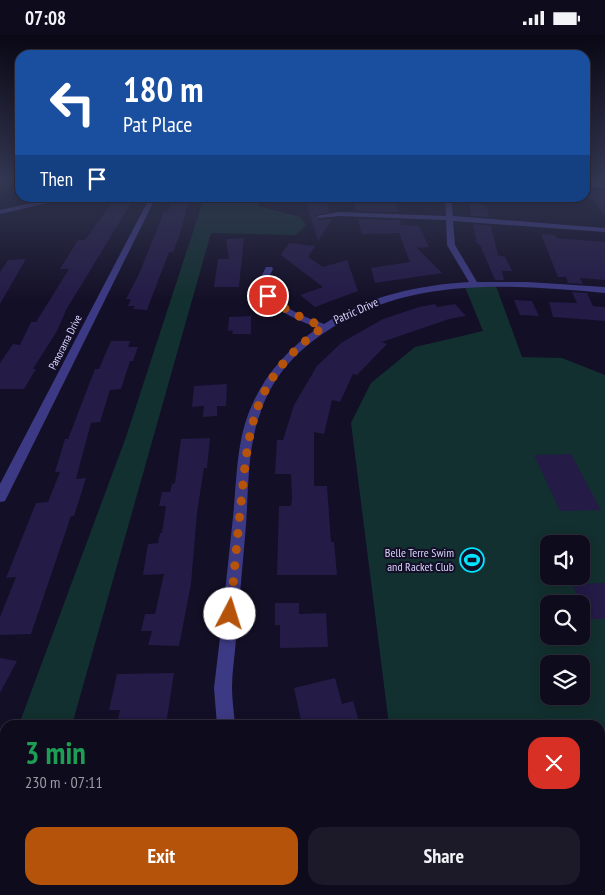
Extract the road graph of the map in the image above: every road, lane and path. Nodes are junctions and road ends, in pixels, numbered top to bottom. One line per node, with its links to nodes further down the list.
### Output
1 (141, 220): 9 (street, Panorama Drive)
2 (448, 220): 6 (street)
3 (478, 220): 4 (street)
4 (605, 229)
5 (269, 269): 8 (street)
6 (474, 283): 7 (street, Patric Drive); 8 (street, Patric Drive)
7 (605, 290)
8 (323, 327): 10 (street, Patric Drive)
9 (0, 497)
10 (226, 720)

